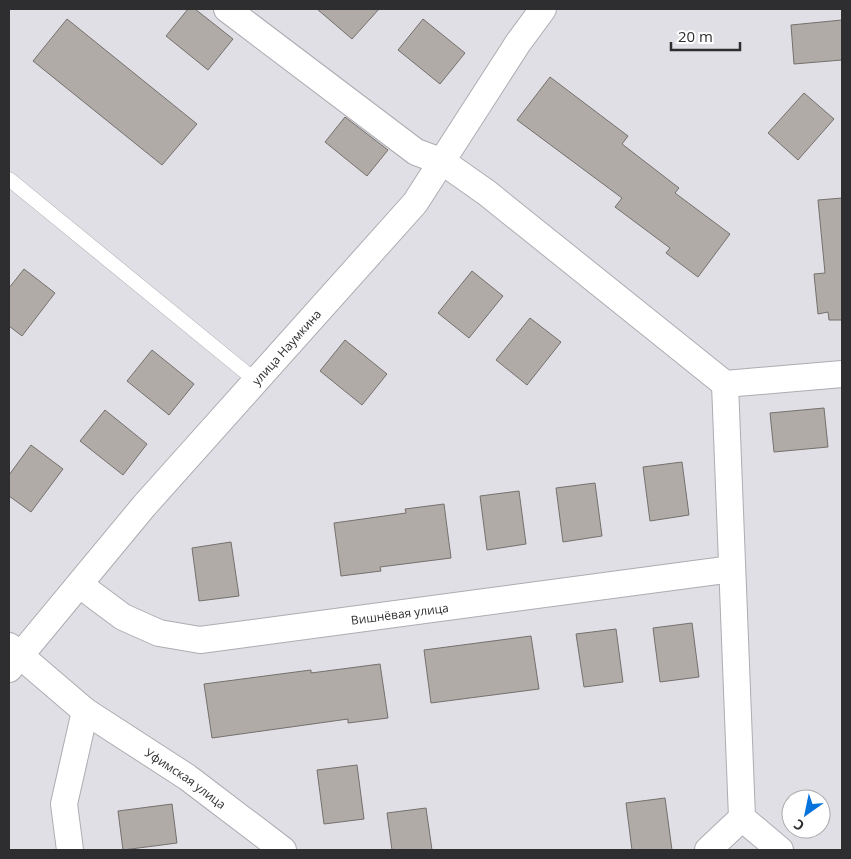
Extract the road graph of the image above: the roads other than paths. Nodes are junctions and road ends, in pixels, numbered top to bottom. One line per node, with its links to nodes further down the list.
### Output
1 (227, 9): 3 (street)
2 (543, 9): 3 (street, улица Наумкина)
3 (443, 162): 6 (street, улица Наумкина); 7 (street)
4 (9, 179): 6 (lane)
5 (842, 374): 7 (street)
6 (255, 380): 9 (street, улица Наумкина)
7 (725, 384): 8 (street)
8 (732, 569): 9 (street, Вишнёвая улица); 12 (street)
9 (80, 585): 10 (street, улица Наумкина)
10 (12, 657): 11 (street, Уфимская улица)
11 (85, 711): 13 (street); 14 (street, Уфимская улица)
12 (742, 818): 15 (street); 16 (street)
13 (70, 850)
14 (283, 850)
15 (708, 850)
16 (780, 850)

